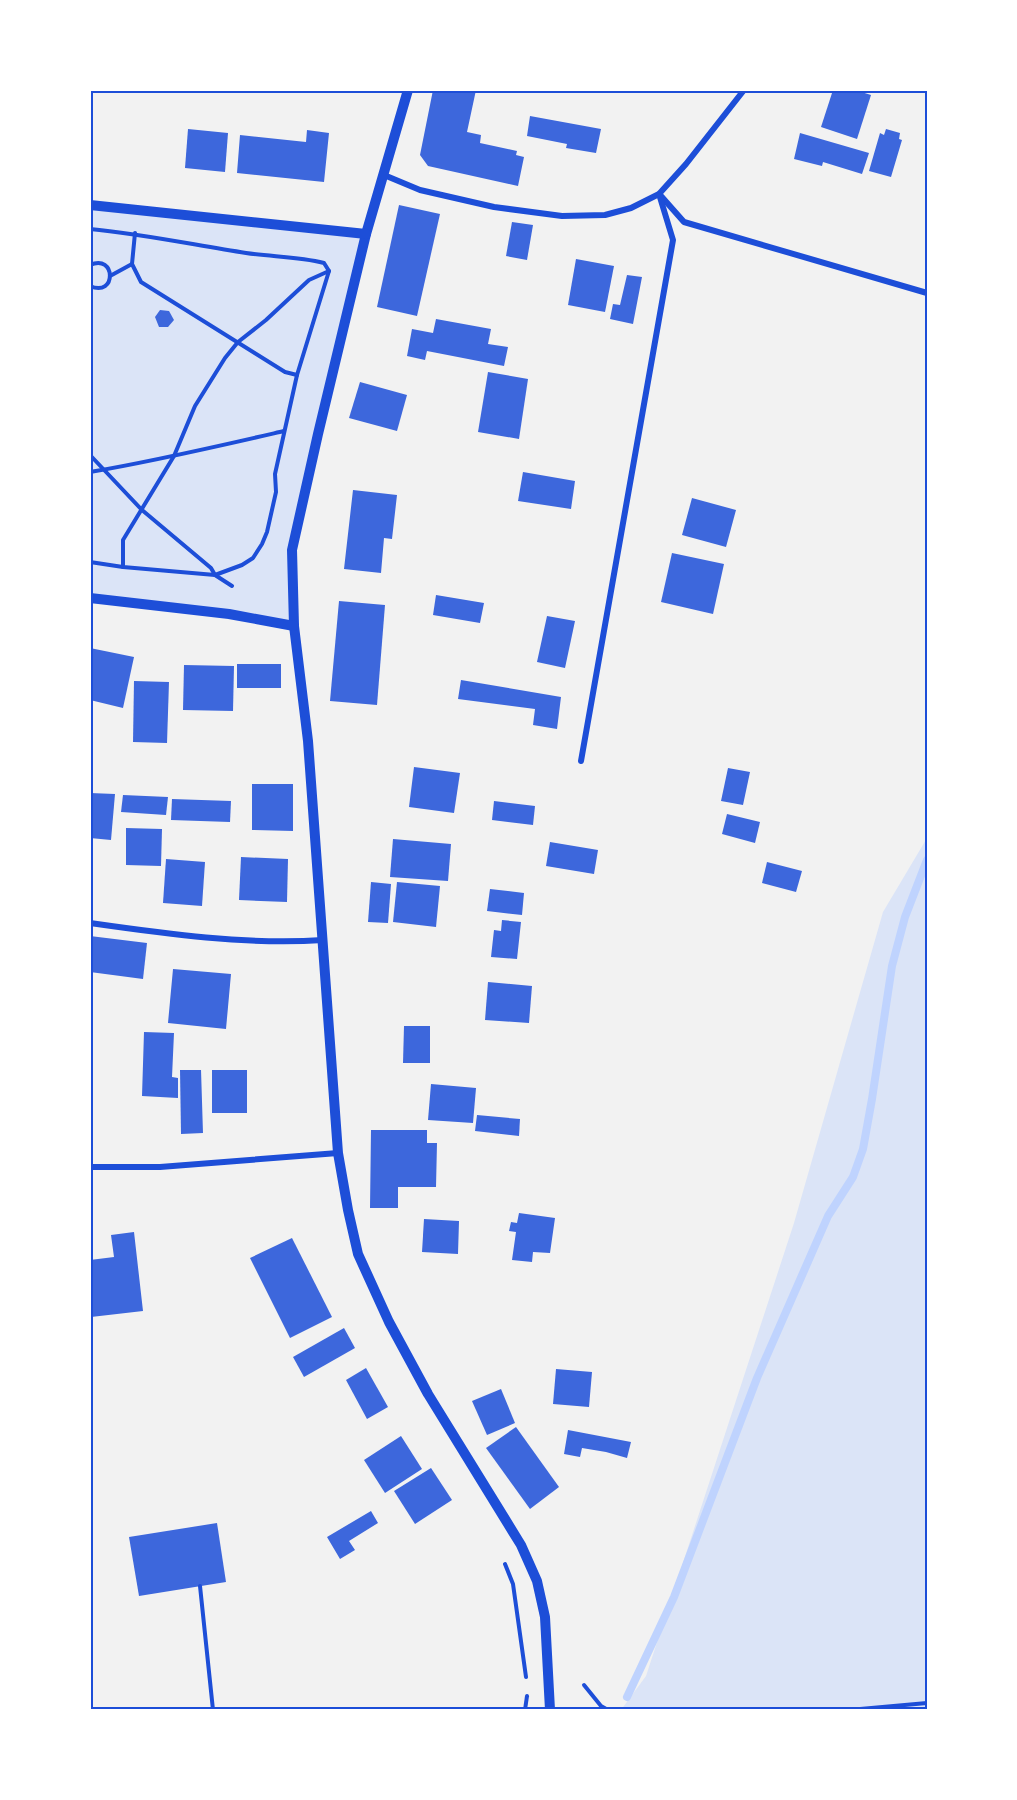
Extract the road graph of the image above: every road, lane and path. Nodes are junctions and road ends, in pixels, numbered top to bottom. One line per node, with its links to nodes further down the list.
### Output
1 (408, 90): 3 (street)
2 (744, 90): 4 (street)
3 (384, 175): 4 (street); 8 (street)
4 (659, 194): 14 (street); 29 (street)
5 (90, 205): 8 (street)
6 (90, 229): 7 (path)
7 (135, 233): 9 (path); 11 (path)
8 (366, 234): 28 (street)
9 (132, 264): 12 (path); 15 (path)
10 (90, 265): 12 (path)
11 (329, 271): 15 (path); 16 (path)
12 (110, 276): 13 (path)
13 (90, 286)
14 (927, 292)
15 (238, 342): 16 (path); 19 (path)
16 (297, 375): 17 (path)
17 (284, 431): 19 (path); 25 (path)
18 (90, 455): 20 (path)
19 (174, 456): 20 (path); 22 (path)
20 (102, 470): 21 (path); 22 (path)
21 (90, 472)
22 (141, 510): 24 (path); 25 (path)
23 (90, 562): 24 (path)
24 (123, 567): 25 (path)
25 (215, 575): 26 (path)
26 (232, 586)
27 (90, 598): 28 (street)
28 (294, 626): 31 (street)
29 (581, 761)
30 (90, 923): 31 (street)
31 (323, 940): 32 (street)
32 (338, 1153): 33 (street); 40 (street)
33 (90, 1167)
34 (200, 1586): 38 (path)
35 (584, 1685): 41 (path)
36 (528, 1690): 39 (path)
37 (927, 1703): 42 (path)
38 (213, 1710)
39 (525, 1710)
40 (550, 1710)
41 (608, 1710)
42 (849, 1710)

